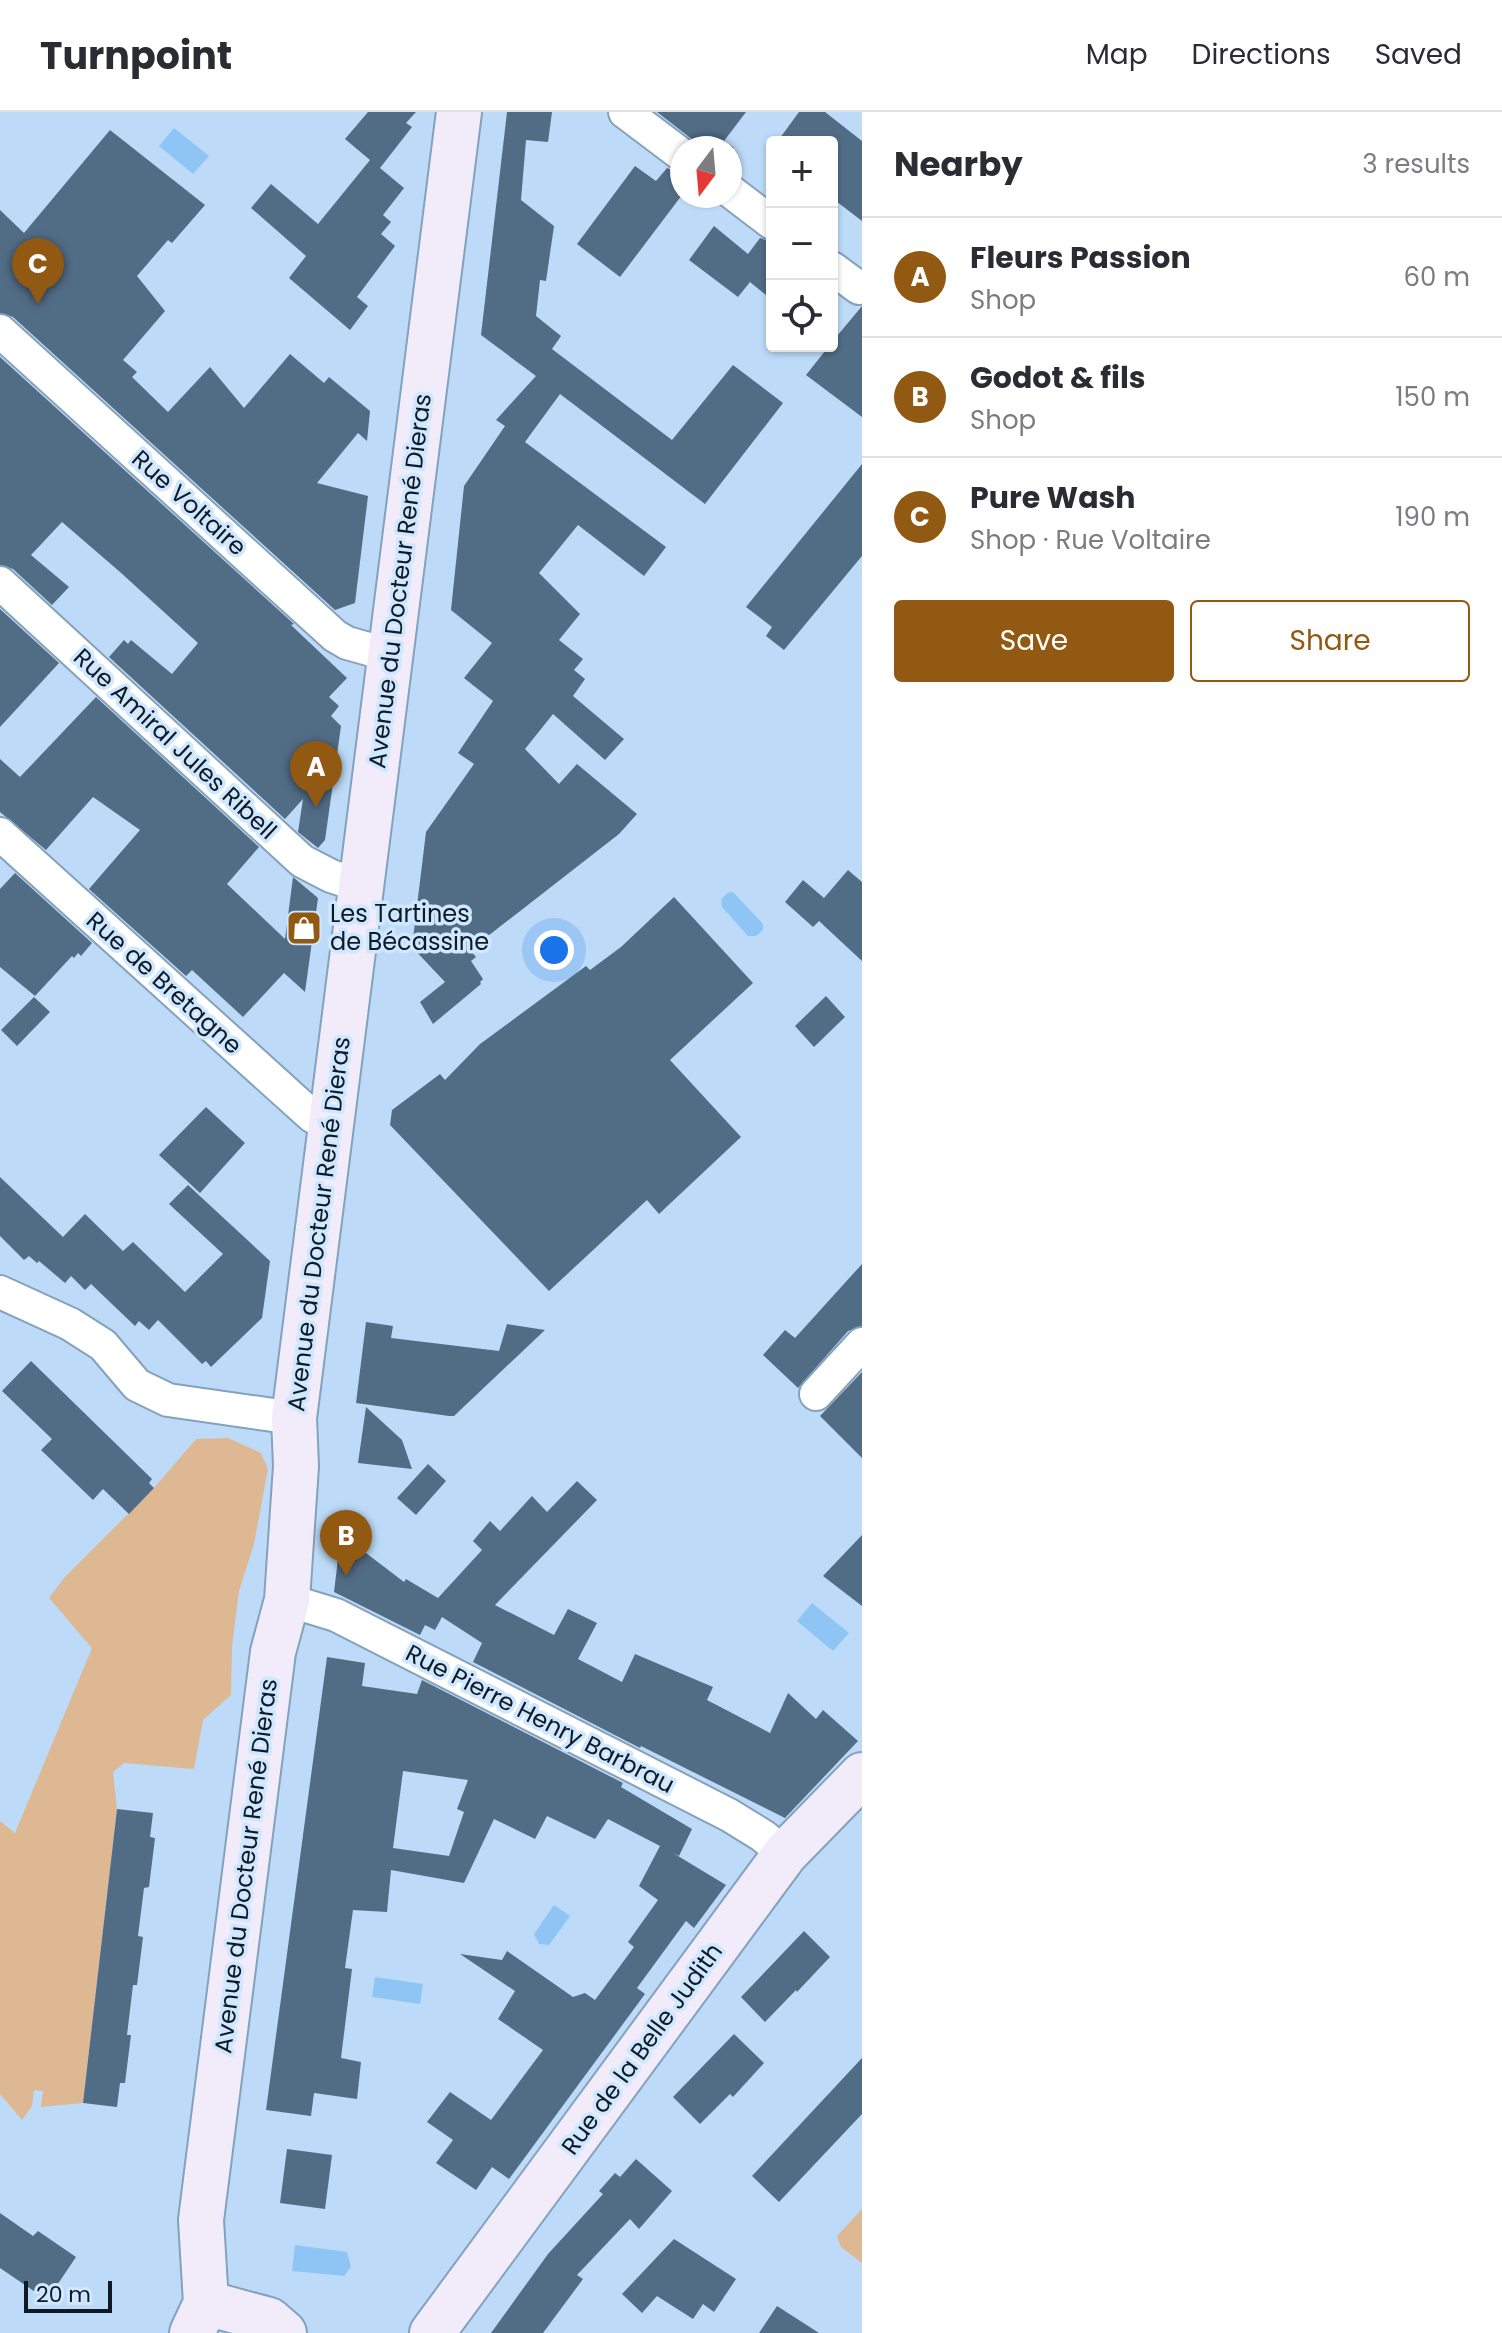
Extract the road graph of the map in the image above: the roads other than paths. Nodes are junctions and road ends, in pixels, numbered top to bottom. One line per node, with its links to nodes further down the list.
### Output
1 (459, 112): 10 (main road, Avenue du Docteur René Dieras)
2 (625, 112): 3 (street)
3 (670, 146)
4 (742, 200): 5 (street)
5 (766, 218)
6 (838, 272): 7 (street)
7 (859, 288)
8 (0, 331): 10 (street, Rue Voltaire)
9 (0, 583): 12 (street, Rue Amiral Jules Ribell)
10 (390, 655): 12 (main road, Avenue du Docteur René Dieras)
11 (0, 834): 13 (street, Rue de Bretagne)
12 (361, 886): 13 (main road, Avenue du Docteur René Dieras)
13 (332, 1127): 17 (main road, Avenue du Docteur René Dieras)
14 (0, 1292): 17 (street)
15 (862, 1344): 16 (street)
16 (816, 1394)
17 (294, 1418): 18 (main road, Avenue du Docteur René Dieras)
18 (287, 1600): 20 (street, Rue Pierre Henry Barbrau); 21 (main road, Avenue du Docteur René Dieras)
19 (862, 1775): 20 (main road, Rue de la Belle Judith)
20 (785, 1854): 23 (main road, Rue de la Belle Judith)
21 (199, 2318): 22 (main road)
22 (284, 2333)
23 (432, 2333)

